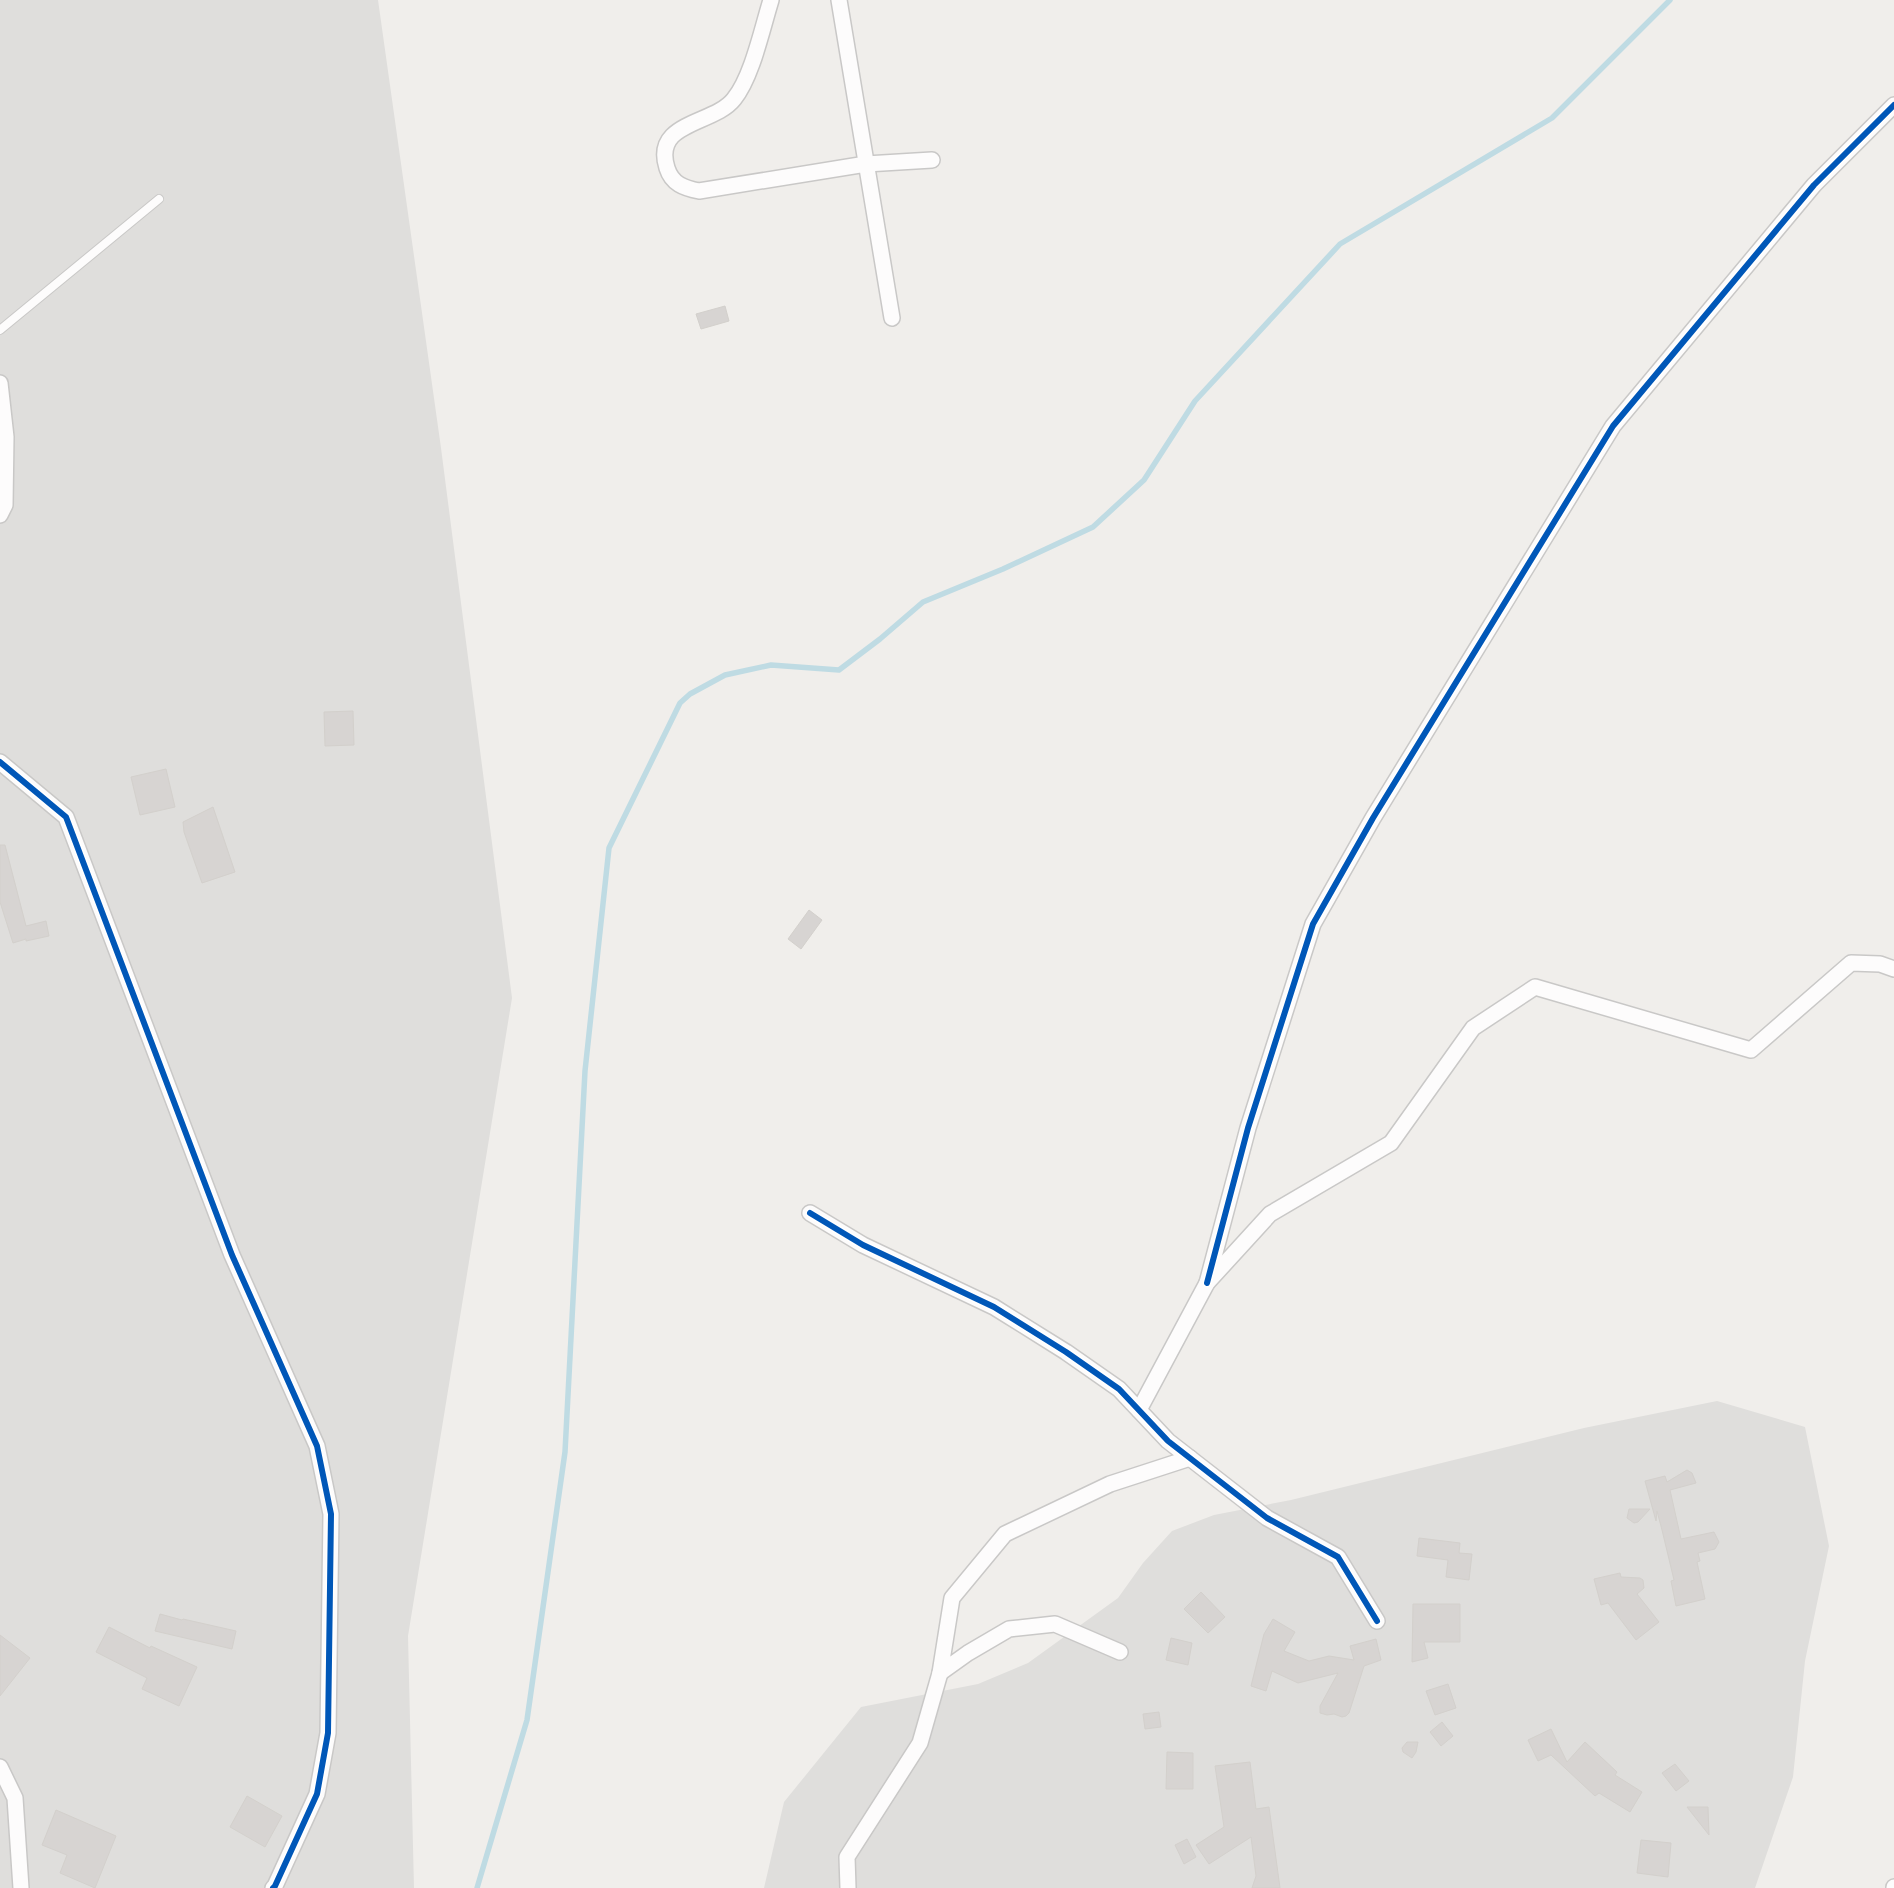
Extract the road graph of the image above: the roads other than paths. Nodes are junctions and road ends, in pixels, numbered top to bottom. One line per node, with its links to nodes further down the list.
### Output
1 (771, 0): 5 (street)
2 (839, 0): 5 (street)
3 (1894, 105): 14 (street)
4 (932, 160): 5 (street)
5 (866, 164): 7 (street)
6 (159, 199): 8 (lane)
7 (892, 318)
8 (0, 330)
9 (0, 383): 10 (street)
10 (0, 515)
11 (0, 762): 22 (street)
12 (1894, 969): 14 (street)
13 (810, 1213): 15 (street)
14 (1207, 1283): 15 (street)
15 (1139, 1410): 16 (street)
16 (1190, 1458): 17 (street); 19 (street)
17 (1377, 1621)
18 (1120, 1652): 19 (street)
19 (940, 1673): 23 (street)
20 (0, 1767): 21 (street)
21 (20, 1888)
22 (273, 1888)
23 (848, 1888)

